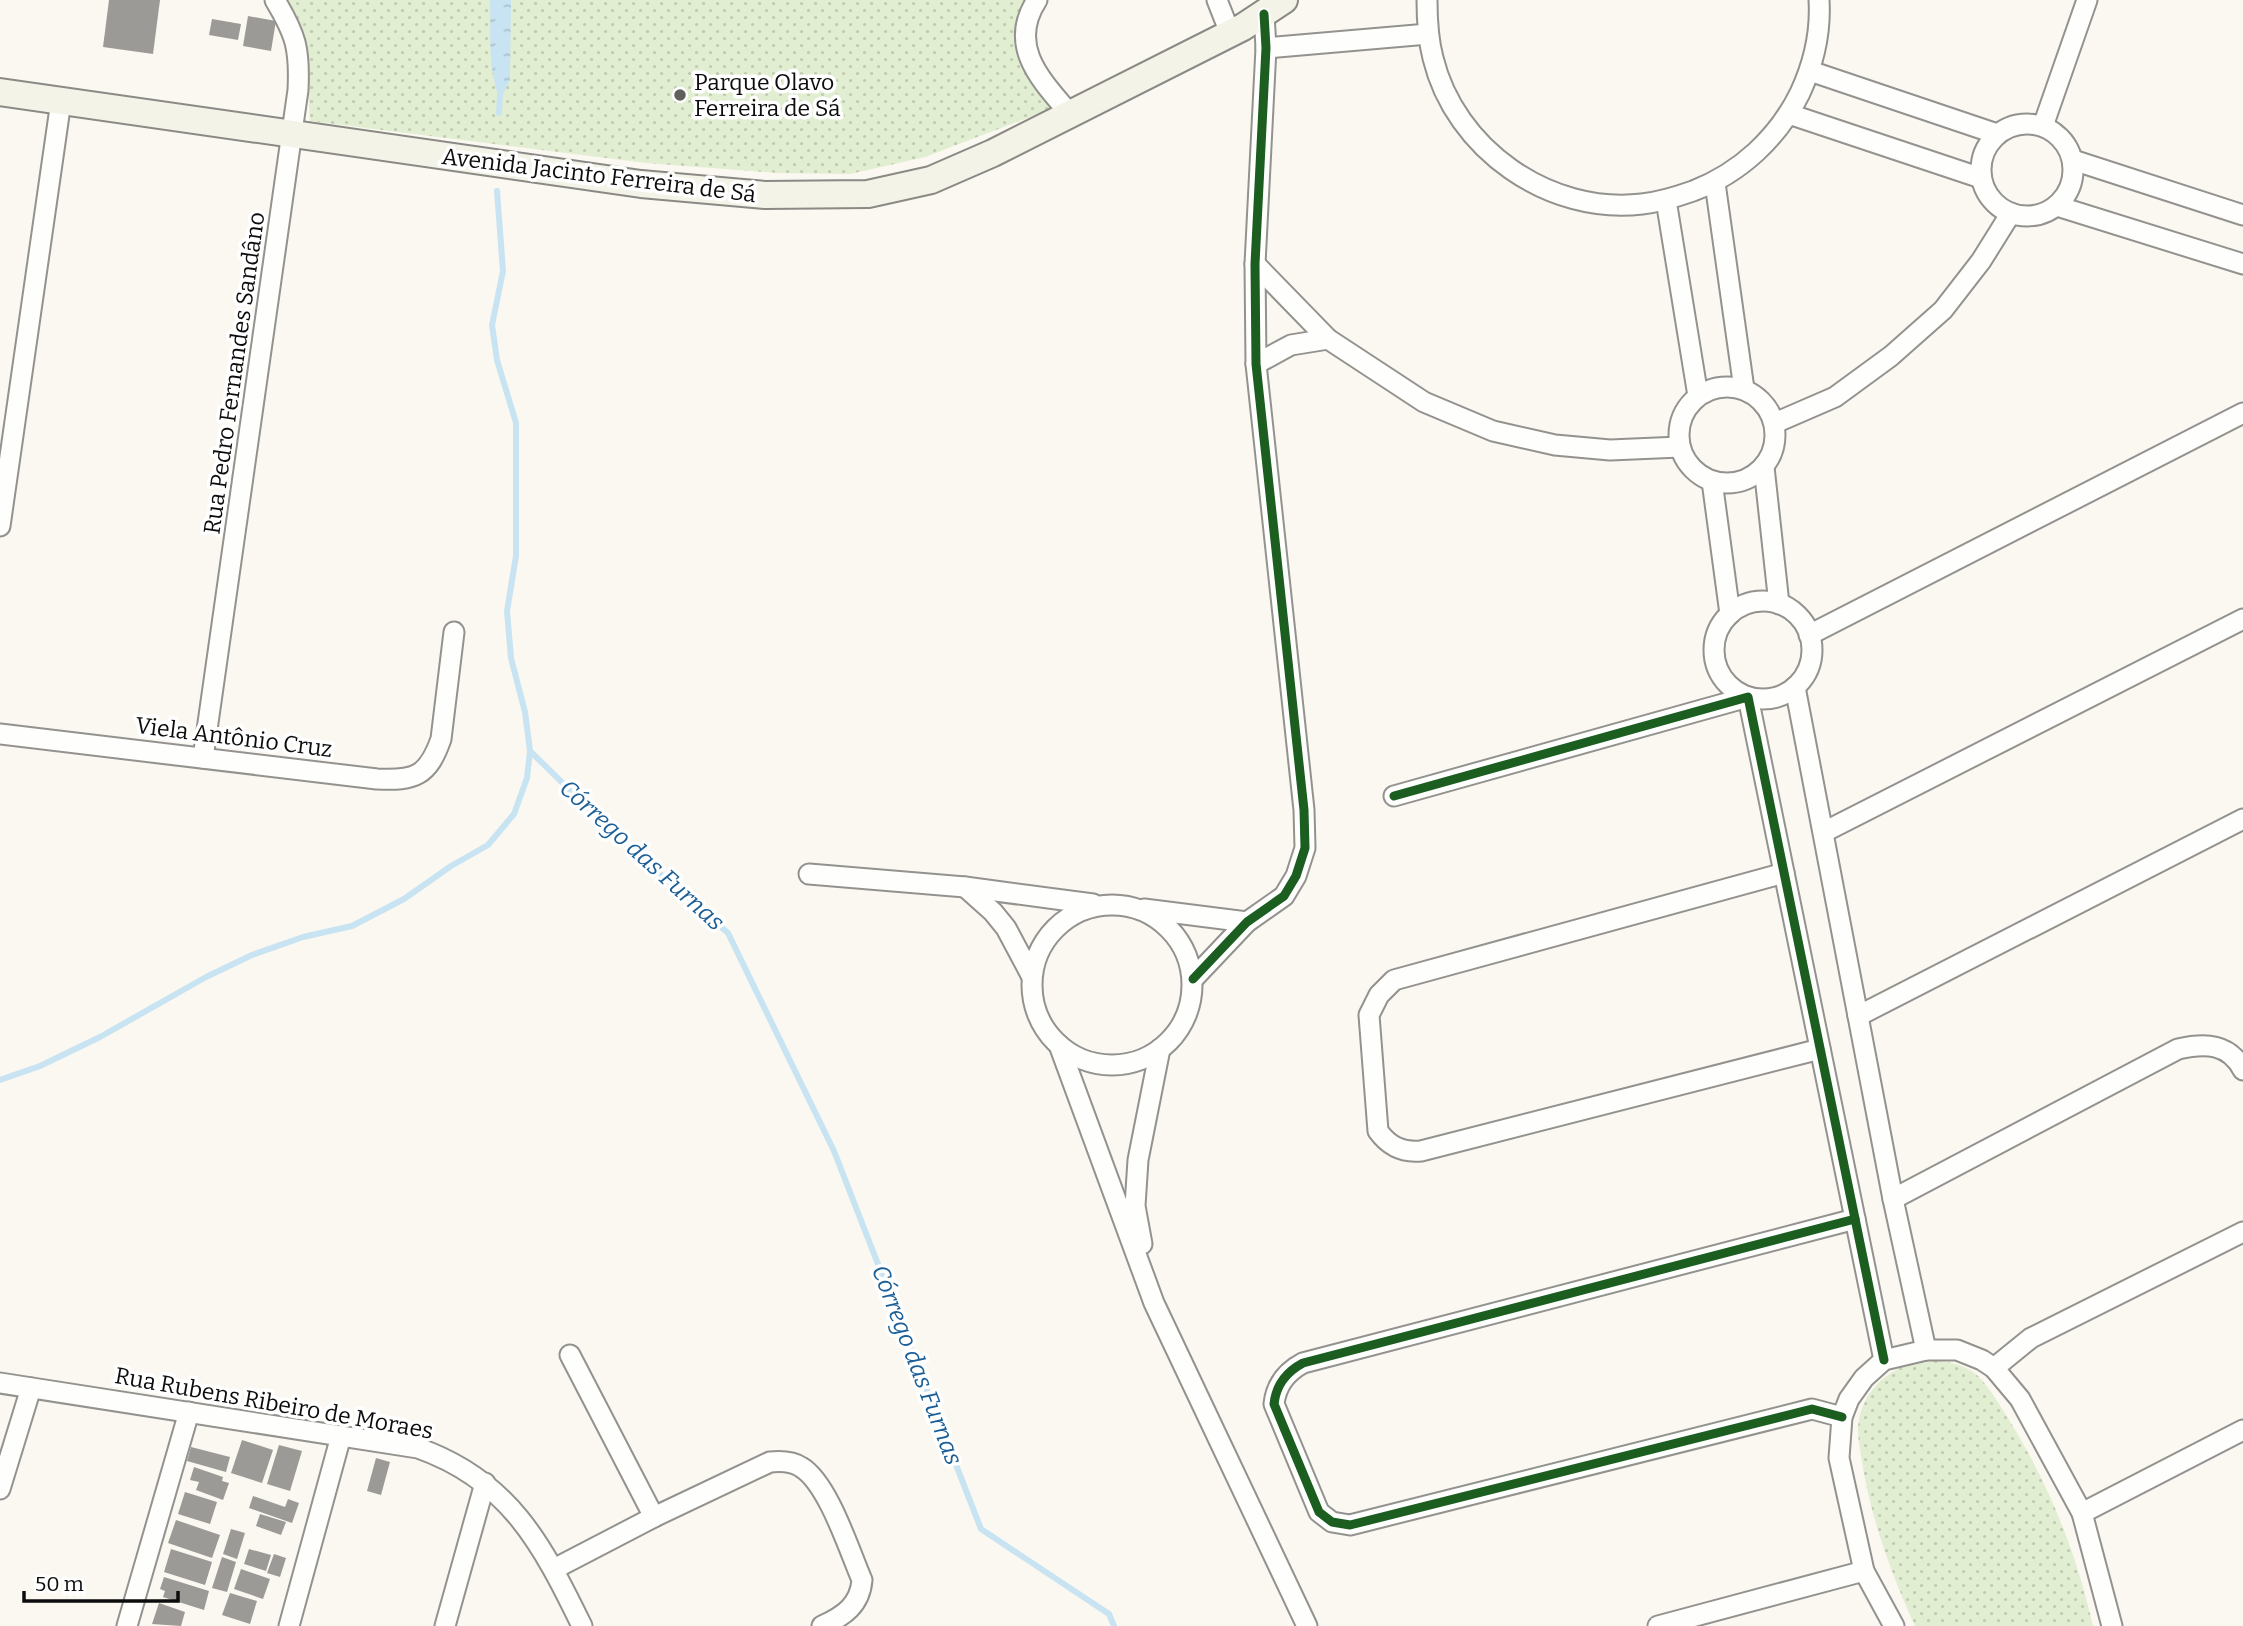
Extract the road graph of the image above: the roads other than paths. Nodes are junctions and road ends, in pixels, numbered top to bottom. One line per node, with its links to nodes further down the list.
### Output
1 (275, 0): 17 (street, Rua Pedro Fernandes Sandâno)
2 (1037, 0): 14 (street)
3 (1217, 0): 8 (street)
4 (1427, 0): 9 (street)
5 (1819, 0): 11 (street)
6 (2087, 0): 16 (street)
7 (1274, 7): 8 (main road, Avenida Jacinto Ferreira de Sá); 10 (street)
8 (1230, 33): 14 (main road, Avenida Jacinto Ferreira de Sá)
9 (1427, 34): 10 (street); 22 (street)
10 (1266, 48): 26 (street)
11 (1810, 71): 15 (street); 18 (street)
12 (0, 92): 13 (main road, Avenida Jacinto Ferreira de Sá)
13 (61, 101): 17 (main road, Avenida Jacinto Ferreira de Sá); 37 (street)
14 (1070, 114): 17 (main road, Avenida Jacinto Ferreira de Sá)
15 (1789, 114): 20 (street); 21 (street)
16 (2043, 126): 18 (street); 19 (street)
17 (293, 134): 46 (street, Rua Pedro Fernandes Sandâno)
18 (1997, 134): 20 (street)
19 (2073, 160): 23 (street); 25 (street)
20 (1981, 177): 24 (street)
21 (1715, 183): 22 (street); 30 (street)
22 (1666, 201): 31 (street)
23 (2057, 206): 24 (street); 27 (street)
24 (2011, 214): 33 (street)
25 (2243, 215)
26 (1255, 264): 28 (street); 29 (street)
27 (2243, 264)
28 (1328, 339): 29 (street); 34 (street)
29 (1256, 364): 55 (street)
30 (1744, 389): 31 (street); 33 (street)
31 (1698, 396): 34 (street)
32 (2243, 413): 42 (street)
33 (1774, 423): 35 (street)
34 (1680, 447): 36 (street)
35 (1764, 467): 36 (street); 38 (street)
36 (1712, 481): 39 (street)
37 (0, 526)
38 (1779, 604): 39 (street); 42 (street)
39 (1730, 614): 44 (street)
40 (2243, 619): 49 (street)
41 (454, 632): 46 (street, Viela Antônio Cruz)
42 (1809, 635): 43 (street)
43 (1795, 687): 44 (street); 49 (street)
44 (1748, 697): 47 (street); 50 (street)
45 (0, 734): 46 (street, Viela Antônio Cruz)
46 (203, 758)
47 (1394, 796)
48 (2243, 819): 58 (street)
49 (1824, 832): 58 (street)
50 (1784, 873): 61 (street); 61 (street)
51 (809, 874): 52 (street)
52 (965, 887): 53 (street); 56 (street)
53 (1098, 905): 54 (street); 56 (street)
54 (1139, 908): 55 (street); 57 (street)
55 (1247, 922): 57 (street)
56 (1031, 975): 59 (street)
57 (1193, 979): 60 (street)
58 (1858, 1016): 63 (street)
59 (1059, 1045): 60 (street); 66 (street)
60 (1160, 1049): 66 (street)
61 (1820, 1049): 64 (street)
62 (2243, 1070): 63 (street)
63 (1893, 1199): 67 (street)
64 (1855, 1219): 69 (street); 74 (street)
65 (2243, 1232): 70 (street)
66 (1154, 1303): 88 (street)
67 (1926, 1350): 69 (street); 70 (street)
68 (570, 1355): 80 (street)
69 (1884, 1360): 74 (street)
70 (1994, 1368): 79 (street)
71 (0, 1383): 72 (street, Rua Rubens Ribeiro de Moraes)
72 (30, 1388): 73 (street, Rua Rubens Ribeiro de Moraes); 78 (street)
73 (189, 1412): 76 (street, Rua Rubens Ribeiro de Moraes); 83 (street)
74 (1842, 1417): 82 (street)
75 (2243, 1430): 79 (street)
76 (341, 1436): 77 (street, Rua Rubens Ribeiro de Moraes); 84 (street)
77 (485, 1483): 81 (street, Rua Rubens Ribeiro de Moraes); 85 (street)
78 (0, 1489)
79 (2082, 1513): 91 (street)
80 (654, 1517): 81 (street); 87 (street)
81 (554, 1569): 86 (street, Rua Rubens Ribeiro de Moraes)
82 (1864, 1571): 89 (street); 90 (street)
83 (127, 1626)
84 (289, 1626)
85 (445, 1626)
86 (582, 1626)
87 (822, 1626)
88 (1307, 1626)
89 (1658, 1626)
90 (1895, 1626)
91 (2112, 1626)

